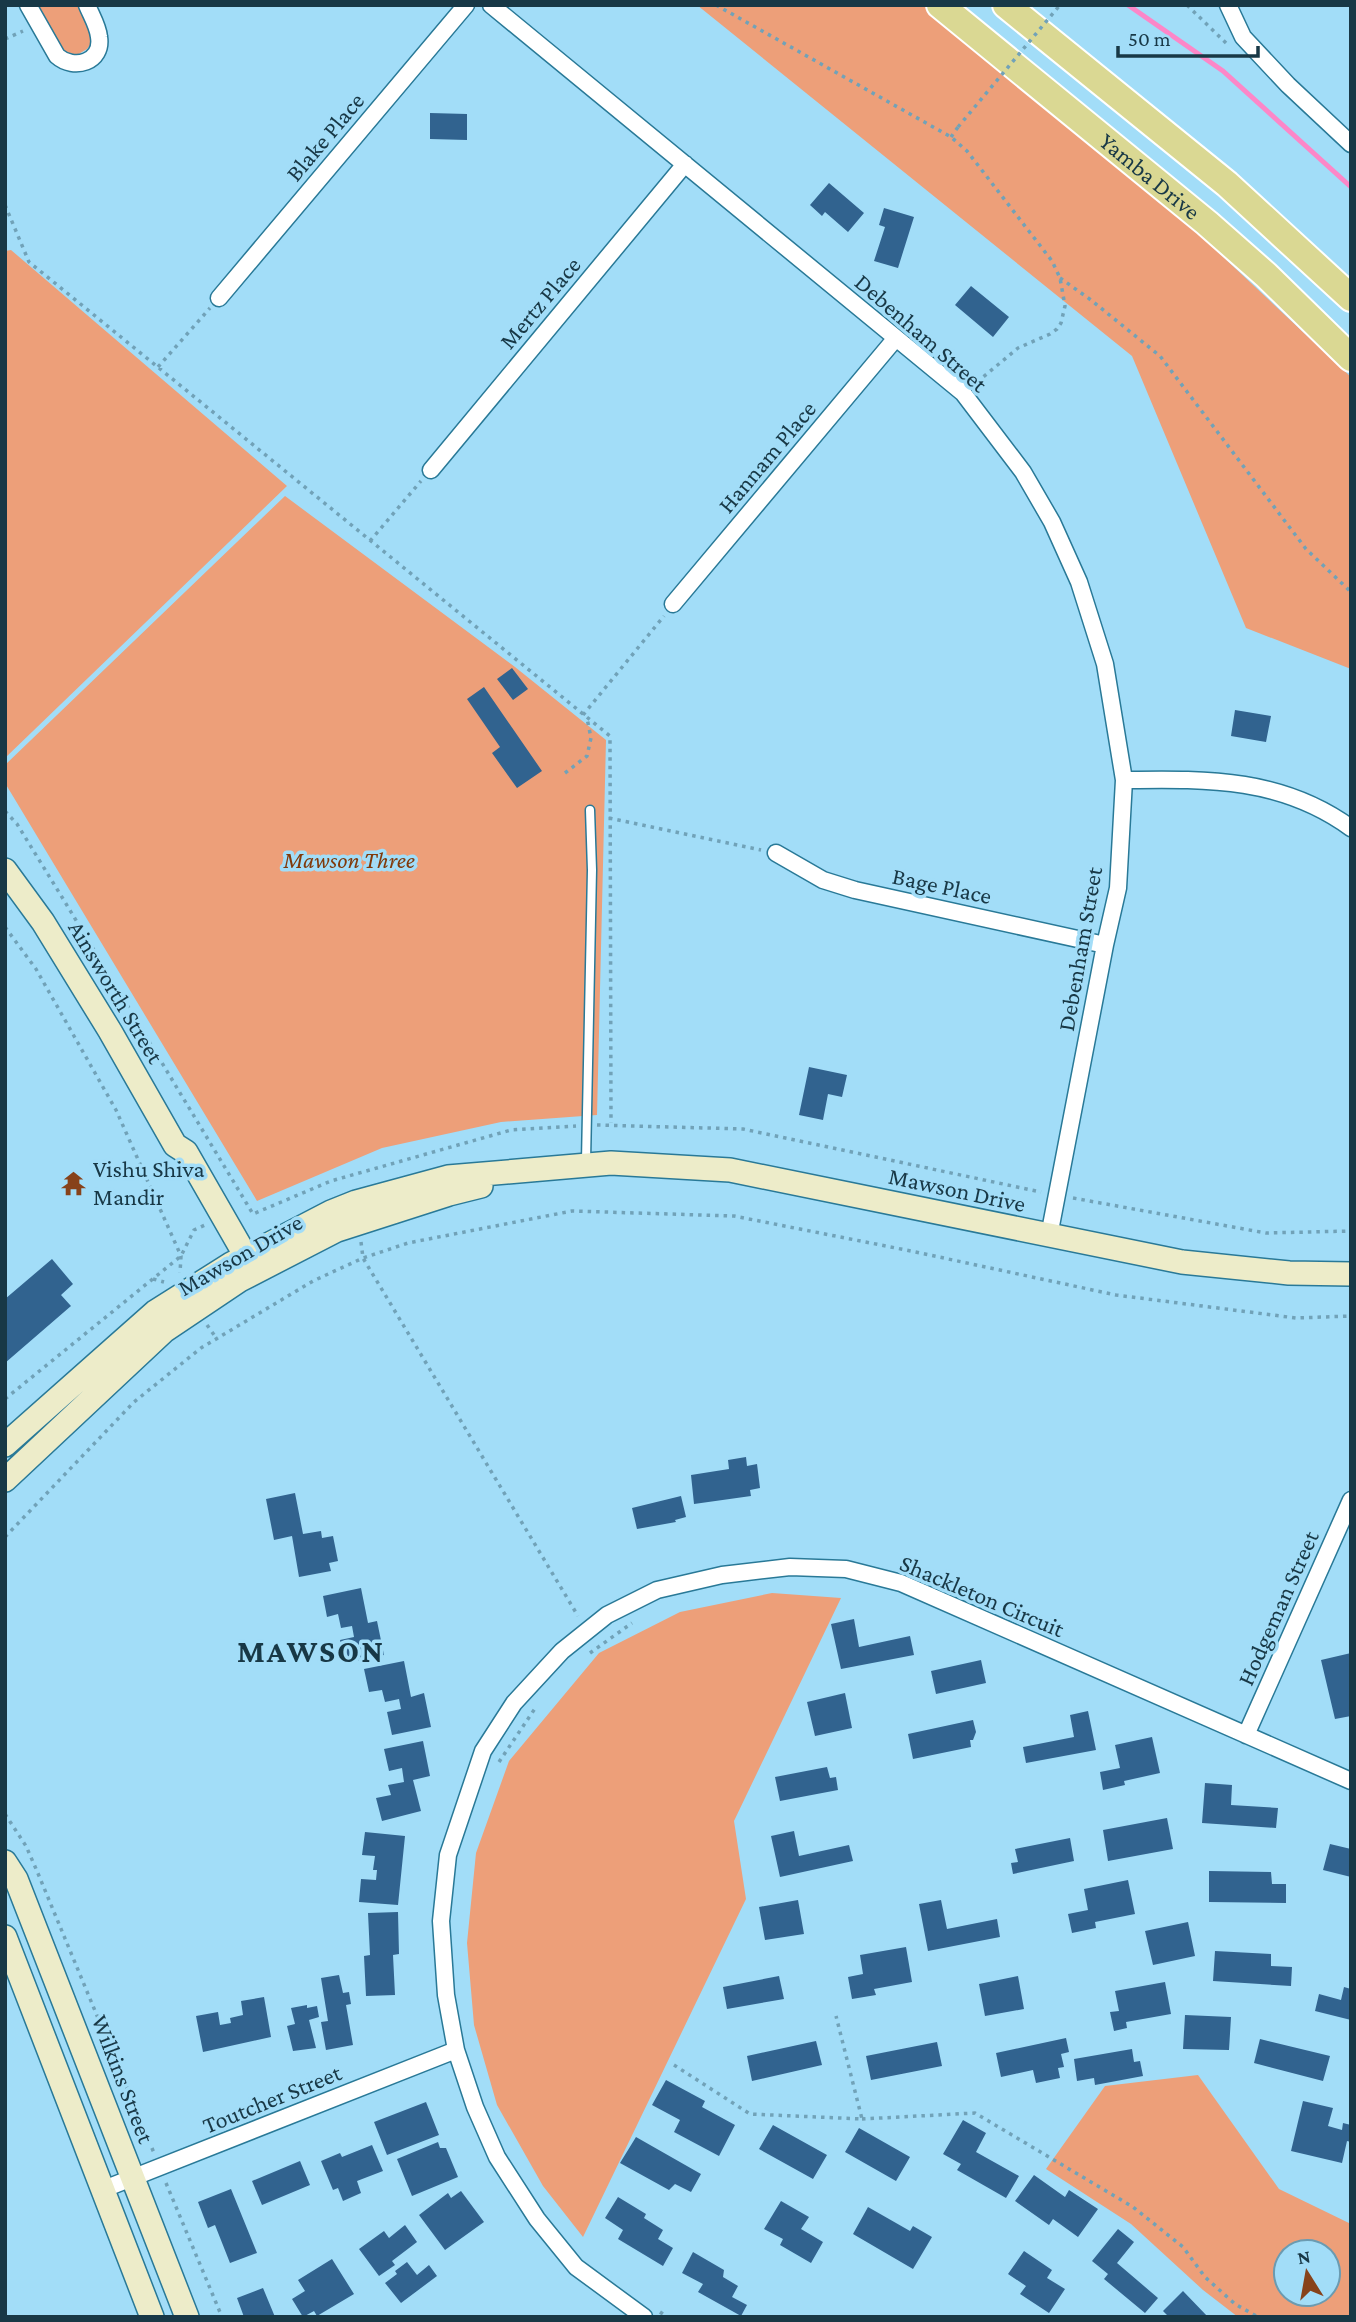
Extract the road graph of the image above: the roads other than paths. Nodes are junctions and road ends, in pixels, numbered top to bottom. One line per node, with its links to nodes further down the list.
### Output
1 (28, 5): 7 (street)
2 (466, 5): 10 (street, Blake Place)
3 (491, 5): 9 (street, Debenham Street)
4 (940, 5): 13 (main road, Yamba Drive)
5 (1006, 5): 11 (main road, Yamba Drive)
6 (1228, 5): 8 (street)
7 (88, 6)
8 (1351, 144)
9 (685, 164): 12 (street, Debenham Street); 14 (street, Mertz Place)
10 (219, 298)
11 (1351, 299)
12 (896, 338): 15 (street, Hannam Place); 16 (street, Debenham Street)
13 (1351, 358)
14 (431, 470)
15 (673, 604)
16 (1124, 780): 18 (street); 21 (street, Debenham Street)
17 (590, 810): 22 (lane)
18 (1351, 828)
19 (776, 853): 21 (street, Bage Place)
20 (5, 870): 24 (main road, Ainsworth Street)
21 (1105, 944): 23 (street, Debenham Street)
22 (586, 1164): 23 (main road, Mawson Drive); 24 (main road, Mawson Drive)
23 (1049, 1236): 25 (main road, Mawson Drive)
24 (243, 1268): 26 (main road, Mawson Drive); 27 (main road, Mawson Drive)
25 (1351, 1274)
26 (5, 1445)
27 (5, 1480)
28 (1351, 1500): 29 (street, Hodgeman Street)
29 (1347, 1520): 30 (street, Hodgeman Street)
30 (1246, 1735): 31 (street, Shackleton Circuit); 34 (street, Shackleton Circuit)
31 (1351, 1781)
32 (5, 1862): 35 (main road, Wilkins Street)
33 (5, 1937): 36 (main road)
34 (456, 2050): 35 (street, Toutcher Street); 37 (street, Shackleton Circuit)
35 (133, 2178): 36 (street, Toutcher Street); 39 (main road, Wilkins Street)
36 (104, 2189): 38 (main road)
37 (650, 2314)
38 (152, 2317)
39 (187, 2317)

